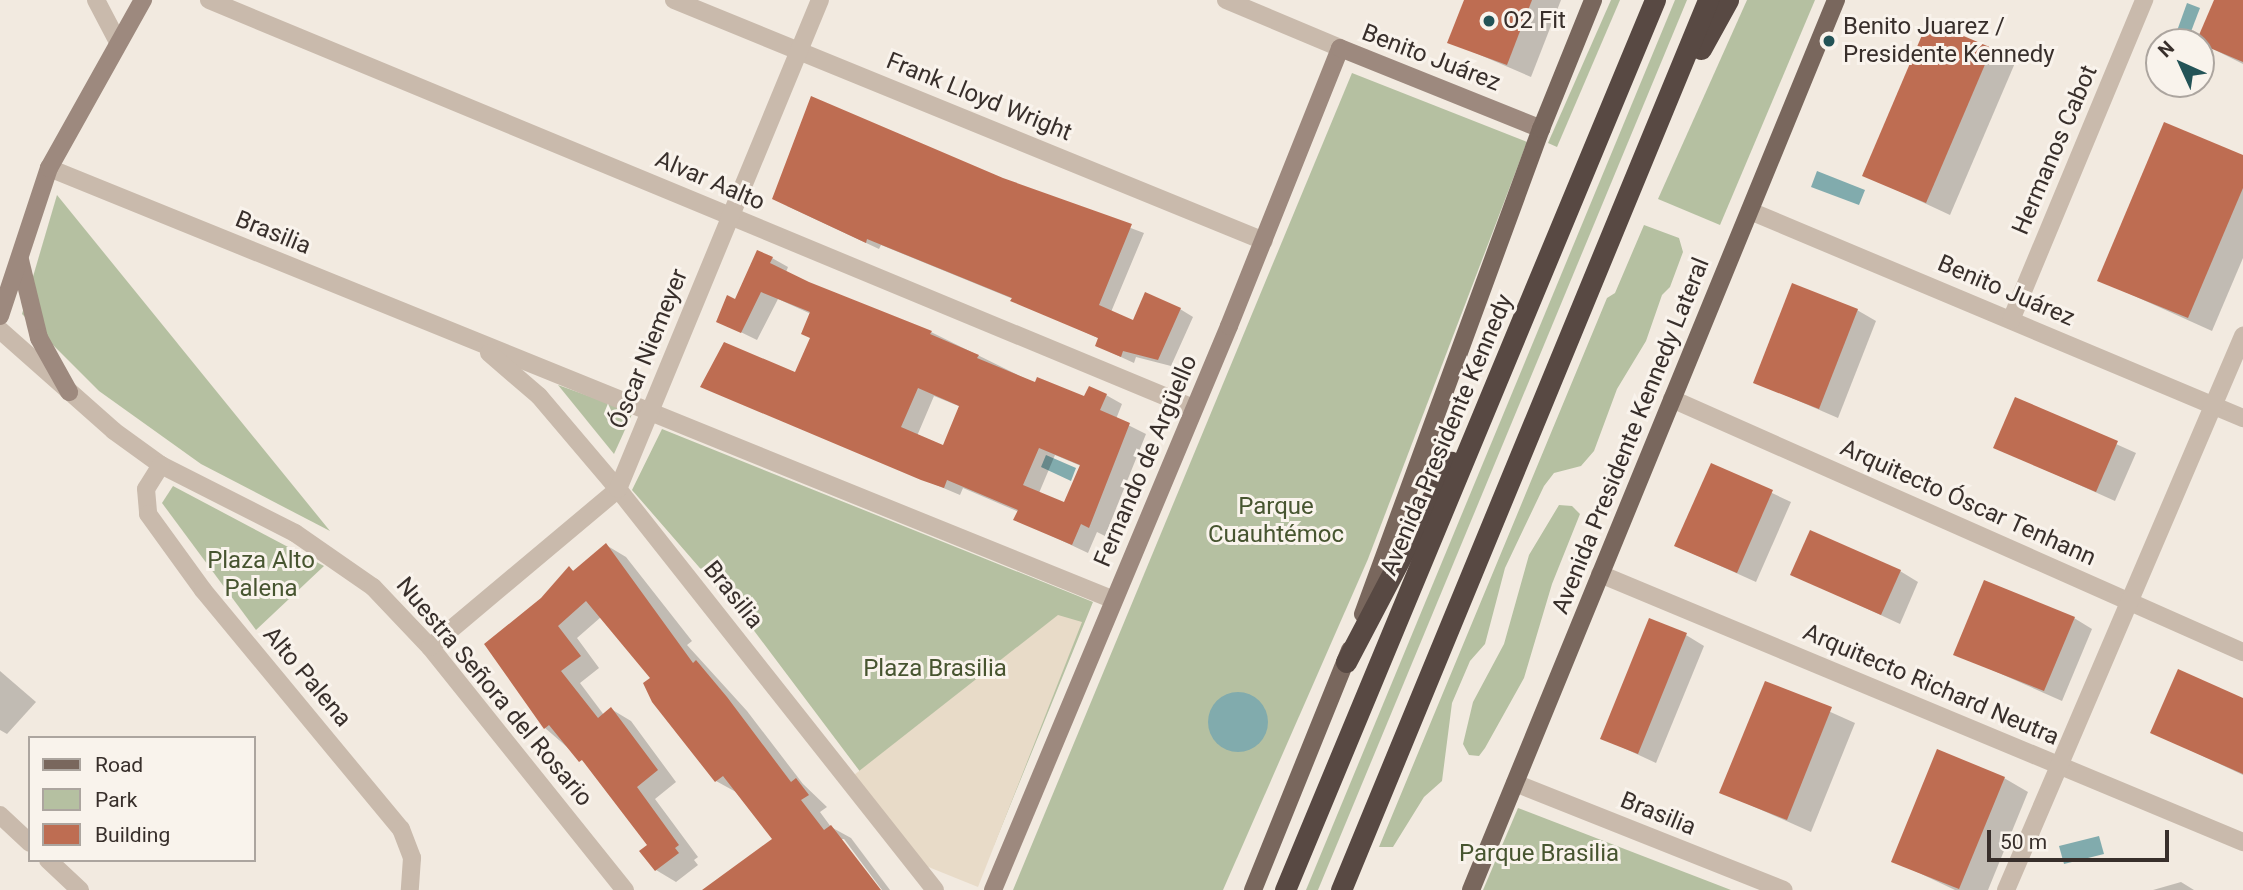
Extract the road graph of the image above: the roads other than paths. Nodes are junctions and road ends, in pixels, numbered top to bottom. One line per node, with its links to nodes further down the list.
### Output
1 (96, 0): 14 (street)
2 (143, 0): 14 (street)
3 (209, 0): 22 (street, Alvar Aalto)
4 (674, 0): 16 (street, Frank Lloyd Wright)
5 (820, 0): 16 (street, Óscar Niemeyer)
6 (1593, 0): 18 (main road)
7 (1642, 0): 17 (highway)
8 (1655, 0): 17 (highway, Avenida Presidente Kennedy)
9 (1709, 0): 19 (highway)
10 (1728, 0): 19 (highway)
11 (1836, 0): 21 (main road, Avenida Presidente Kennedy Lateral)
12 (2144, 0): 26 (street, Hermanos Cabot)
13 (1236, 2): 15 (street, Benito Juárez)
14 (118, 42): 20 (street)
15 (1340, 48): 18 (street, Benito Juárez); 23 (street, Fernando de Argüello)
16 (800, 50): 22 (street, Óscar Niemeyer); 23 (street, Frank Lloyd Wright)
17 (1614, 99): 29 (highway, Avenida Presidente Kennedy)
18 (1541, 129): 44 (main road)
19 (1646, 149): 58 (highway)
20 (49, 168): 24 (street); 30 (street, Brasilia)
21 (1750, 211): 26 (street, Benito Juárez); 32 (main road, Avenida Presidente Kennedy Lateral)
22 (730, 216): 34 (street, Alvar Aalto); 35 (street, Óscar Niemeyer)
23 (1264, 241): 34 (street, Fernando de Argüello)
24 (11, 262): 25 (street); 31 (street)
25 (0, 316)
26 (2011, 320): 33 (street, Benito Juárez)
27 (0, 330): 31 (street, Nuestra Señora del Rosario)
28 (2243, 336): 33 (street)
29 (1514, 342): 44 (highway); 57 (highway, Avenida Presidente Kennedy)
30 (479, 344): 35 (street, Brasilia); 38 (street, Brasilia)
31 (69, 393): 37 (street, Nuestra Señora del Rosario)
32 (1672, 399): 39 (main road, Avenida Presidente Kennedy Lateral); 41 (street, Arquitecto Óscar Tenhann)
33 (2213, 405): 36 (street, Benito Juárez); 41 (street)
34 (1193, 408): 40 (street, Fernando de Argüello)
35 (649, 412): 38 (street, Óscar Niemeyer); 40 (street, Brasilia)
36 (2243, 418)
37 (161, 465): 42 (street, Nuestra Señora del Rosario); 52 (street, Alto Palena)
38 (618, 489): 42 (street, Óscar Niemeyer); 54 (street, Brasilia)
39 (1601, 574): 45 (street, Arquitecto Richard Neutra); 46 (main road, Avenida Presidente Kennedy Lateral)
40 (1114, 600): 55 (street, Fernando de Argüello)
41 (2127, 600): 43 (street, Arquitecto Óscar Tenhann); 45 (street)
42 (430, 647): 53 (street, Nuestra Señora del Rosario)
43 (2243, 652)
44 (1346, 662): 56 (main road)
45 (2058, 765): 49 (street, Arquitecto Richard Neutra); 61 (street)
46 (1515, 783): 59 (main road, Avenida Presidente Kennedy Lateral); 60 (street, Brasilia)
47 (0, 815): 48 (street)
48 (28, 841)
49 (2243, 842)
50 (50, 862): 51 (street)
51 (80, 890)
52 (410, 890)
53 (625, 890)
54 (934, 890)
55 (993, 890)
56 (1253, 890)
57 (1286, 890)
58 (1341, 890)
59 (1471, 890)
60 (1784, 890)
61 (2006, 890)

